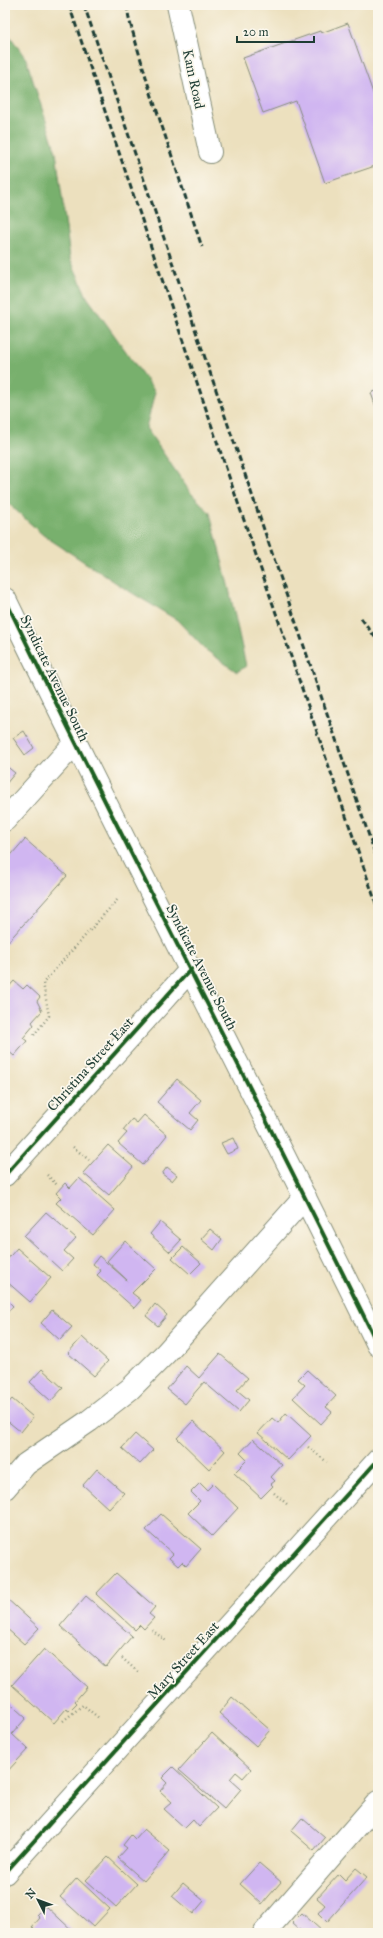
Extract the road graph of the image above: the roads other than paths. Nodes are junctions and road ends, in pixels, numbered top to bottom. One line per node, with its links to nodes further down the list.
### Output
1 (178, 5): 2 (street, Kam Road)
2 (210, 152)
3 (5, 599): 4 (street, Syndicate Avenue South)
4 (75, 743): 5 (street); 6 (street, Syndicate Avenue South)
5 (5, 820)
6 (191, 969): 7 (street, Christina Street East); 8 (street, Syndicate Avenue South)
7 (5, 1175)
8 (306, 1196): 9 (street, Syndicate Avenue South); 11 (street)
9 (378, 1344)
10 (378, 1460): 13 (street, Mary Street East)
11 (5, 1488)
12 (378, 1802): 14 (street)
13 (5, 1873)
14 (264, 1933)

